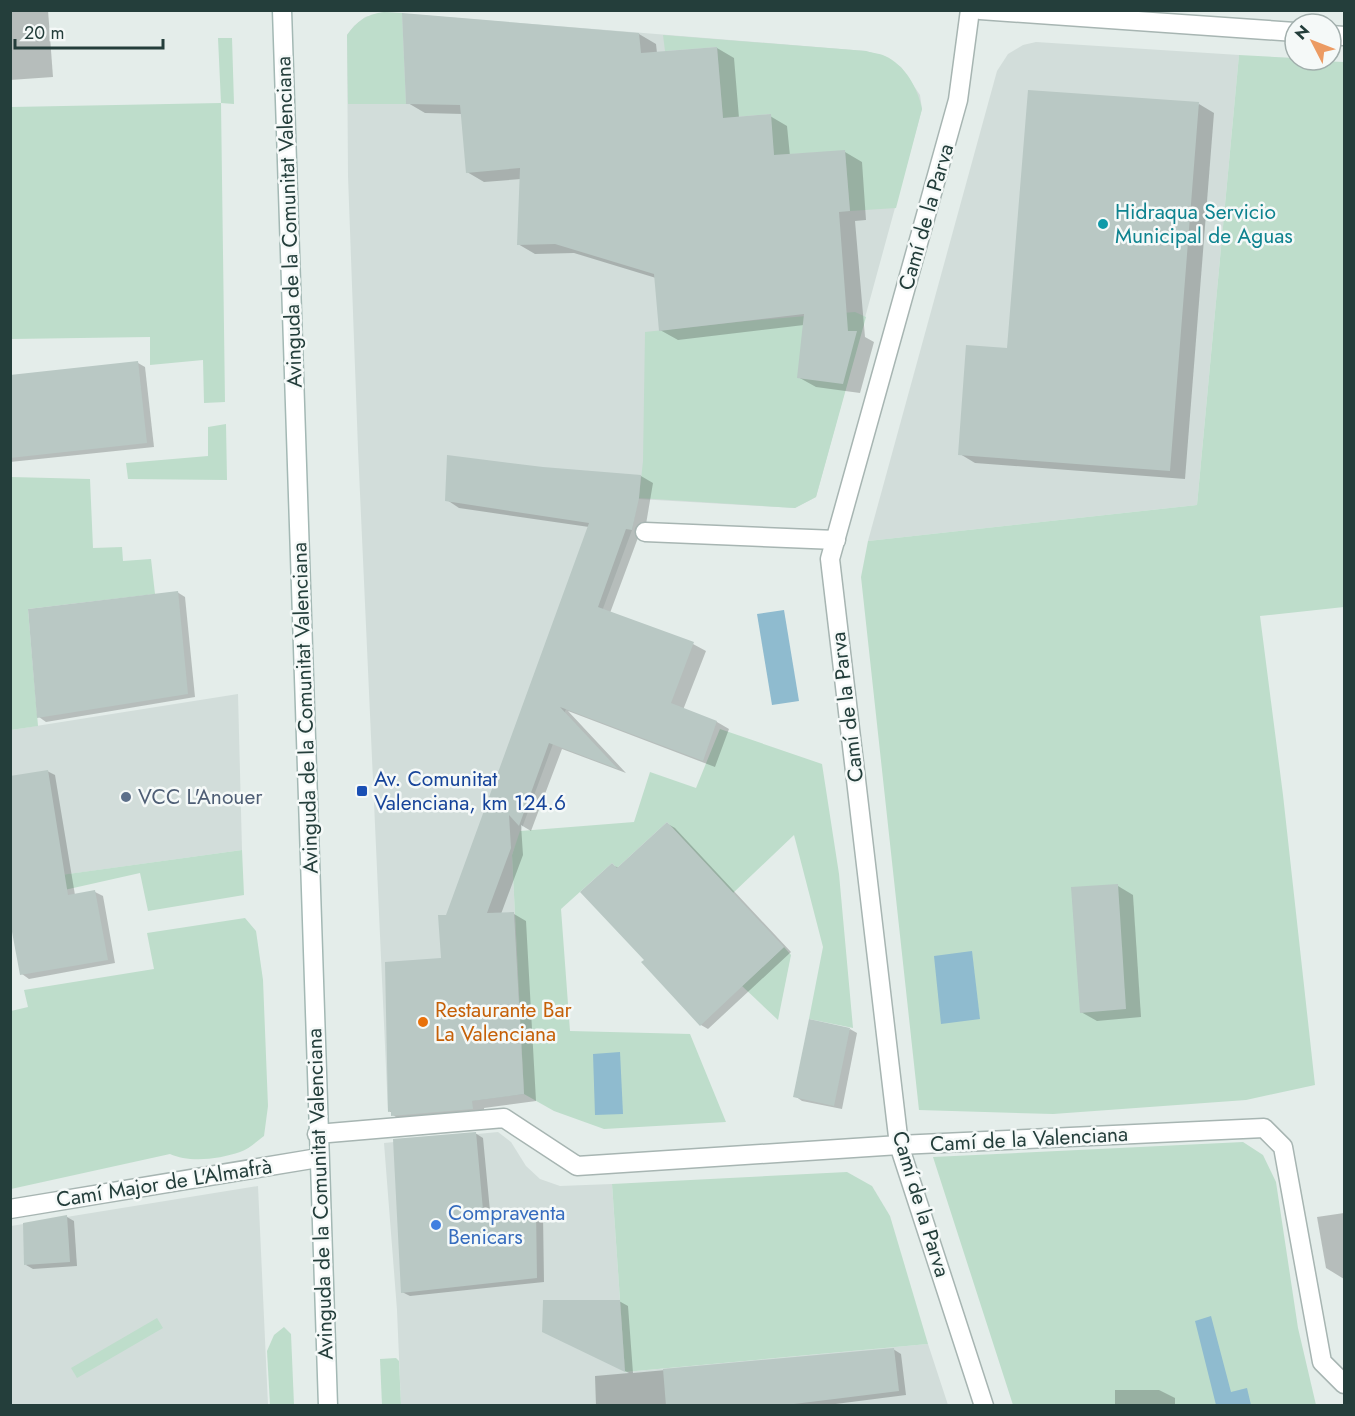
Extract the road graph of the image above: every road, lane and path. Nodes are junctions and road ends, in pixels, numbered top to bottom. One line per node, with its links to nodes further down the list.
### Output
1 (282, 10): 7 (street, Avinguda de la Comunitat Valenciana)
2 (970, 10): 6 (street, Camí de la Parva)
3 (980, 10): 4 (street)
4 (1283, 31)
5 (645, 532): 6 (street)
6 (836, 540): 8 (street, Camí de la Parva)
7 (318, 1134): 8 (street, Camí de la Valenciana); 9 (street, Avinguda de la Comunitat Valenciana)
8 (899, 1145): 11 (street, Camí de la Valenciana); 13 (street, Camí de la Parva)
9 (318, 1158): 10 (street, Camí Major de L'Almafrà); 12 (street, Avinguda de la Comunitat Valenciana)
10 (10, 1209)
11 (1344, 1384)
12 (328, 1406)
13 (984, 1406)

